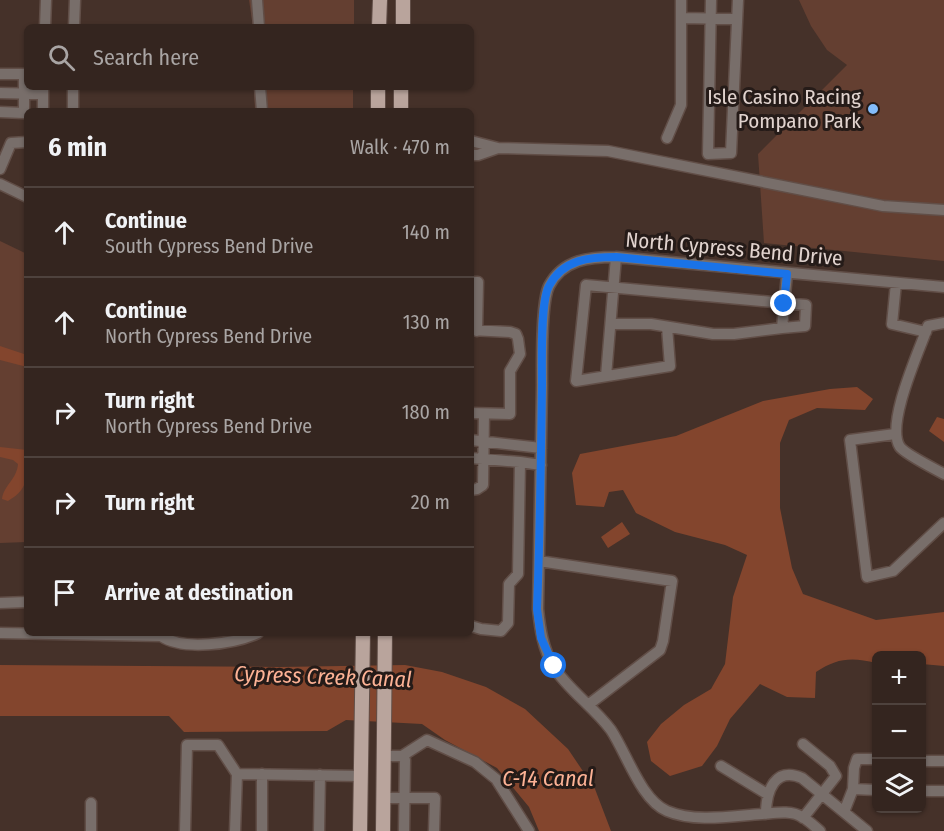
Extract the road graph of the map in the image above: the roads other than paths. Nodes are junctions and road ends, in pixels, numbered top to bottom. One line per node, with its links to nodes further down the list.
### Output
1 (46, 0): 12 (street)
2 (75, 0): 13 (street)
3 (257, 0): 14 (street)
4 (380, 0): 15 (main road)
5 (403, 0): 16 (main road)
6 (681, 0): 9 (street)
7 (711, 0): 10 (street)
8 (738, 0): 11 (street)
9 (681, 18): 10 (street); 35 (street)
10 (710, 19): 11 (street); 11 (street)
11 (737, 20)
12 (45, 24)
13 (74, 24)
14 (259, 24)
15 (379, 24)
16 (403, 24)
17 (0, 74): 18 (street)
18 (24, 74)
19 (25, 90): 26 (street)
20 (43, 90): 26 (street); 28 (street)
21 (73, 90): 29 (street)
22 (260, 90): 30 (street)
23 (378, 90): 31 (main road)
24 (401, 90): 32 (main road)
25 (0, 93): 26 (street)
26 (25, 93): 27 (street)
27 (24, 108)
28 (43, 108)
29 (73, 108)
30 (262, 108)
31 (378, 108)
32 (401, 108)
33 (0, 112): 34 (street)
34 (24, 113)
35 (667, 138)
36 (24, 142): 40 (street)
37 (474, 142): 38 (street)
38 (498, 148): 39 (street); 43 (street)
39 (474, 155)
40 (0, 169)
41 (0, 184): 42 (street)
42 (24, 195)
43 (944, 210)
44 (616, 257): 45 (street, North Cypress Bend Drive); 49 (street); 63 (street, North Cypress Bend Drive)
45 (787, 274): 47 (street, North Cypress Bend Drive); 50 (street)
46 (474, 282): 55 (street)
47 (896, 283): 48 (street, North Cypress Bend Drive); 56 (street)
48 (944, 287)
49 (614, 288): 50 (street); 52 (street); 57 (street)
50 (784, 304): 54 (street); 54 (street)
51 (944, 323): 56 (street)
52 (611, 324): 53 (street); 57 (street)
53 (667, 327): 54 (street); 57 (street)
54 (782, 328)
55 (474, 330): 59 (street)
56 (926, 332): 60 (street)
57 (606, 376)
58 (474, 413): 59 (street)
59 (484, 414): 62 (street)
60 (895, 434): 67 (street); 69 (street)
61 (474, 440): 62 (street)
62 (483, 440): 63 (street); 64 (street)
63 (541, 448): 66 (street, North Cypress Bend Drive)
64 (477, 458): 65 (street); 68 (street)
65 (520, 462): 66 (street); 73 (street)
66 (541, 465): 70 (street, North Cypress Bend Drive)
67 (944, 474)
68 (474, 490)
69 (944, 523)
70 (539, 561): 81 (street, North Cypress Bend Drive); 81 (street)
71 (24, 602): 72 (street)
72 (0, 603)
73 (474, 627)
74 (0, 633): 75 (street)
75 (24, 633)
76 (165, 636): 79 (street)
77 (252, 636): 79 (street)
78 (385, 636): 83 (main road)
79 (201, 638)
80 (363, 640): 92 (main road)
81 (588, 705): 103 (street, North Cypress Bend Drive)
82 (803, 744): 98 (street)
83 (383, 756): 84 (street); 99 (main road)
84 (402, 756): 100 (street); 114 (street)
85 (872, 759): 93 (street)
86 (926, 761): 87 (street)
87 (944, 761)
88 (721, 766): 97 (street)
89 (237, 774): 90 (street); 106 (street); 107 (street)
90 (262, 774): 91 (street); 108 (street)
91 (320, 775): 92 (street); 109 (street)
92 (360, 776): 110 (main road)
93 (853, 789): 94 (street); 102 (street)
94 (872, 790)
95 (926, 791): 96 (street)
96 (944, 791)
97 (767, 794): 98 (street); 103 (street)
98 (822, 794): 102 (street); 104 (street)
99 (383, 798): 100 (street); 111 (main road)
100 (404, 798): 112 (street); 113 (street)
101 (91, 803): 105 (street)
102 (844, 812): 116 (street)
103 (766, 814): 104 (street, North Cypress Bend Drive)
104 (803, 818): 115 (street)
105 (91, 831)
106 (185, 831)
107 (235, 831)
108 (262, 831)
109 (319, 831)
110 (360, 831)
111 (383, 831)
112 (404, 831)
113 (434, 831)
114 (528, 831)
115 (820, 831)
116 (867, 831)

